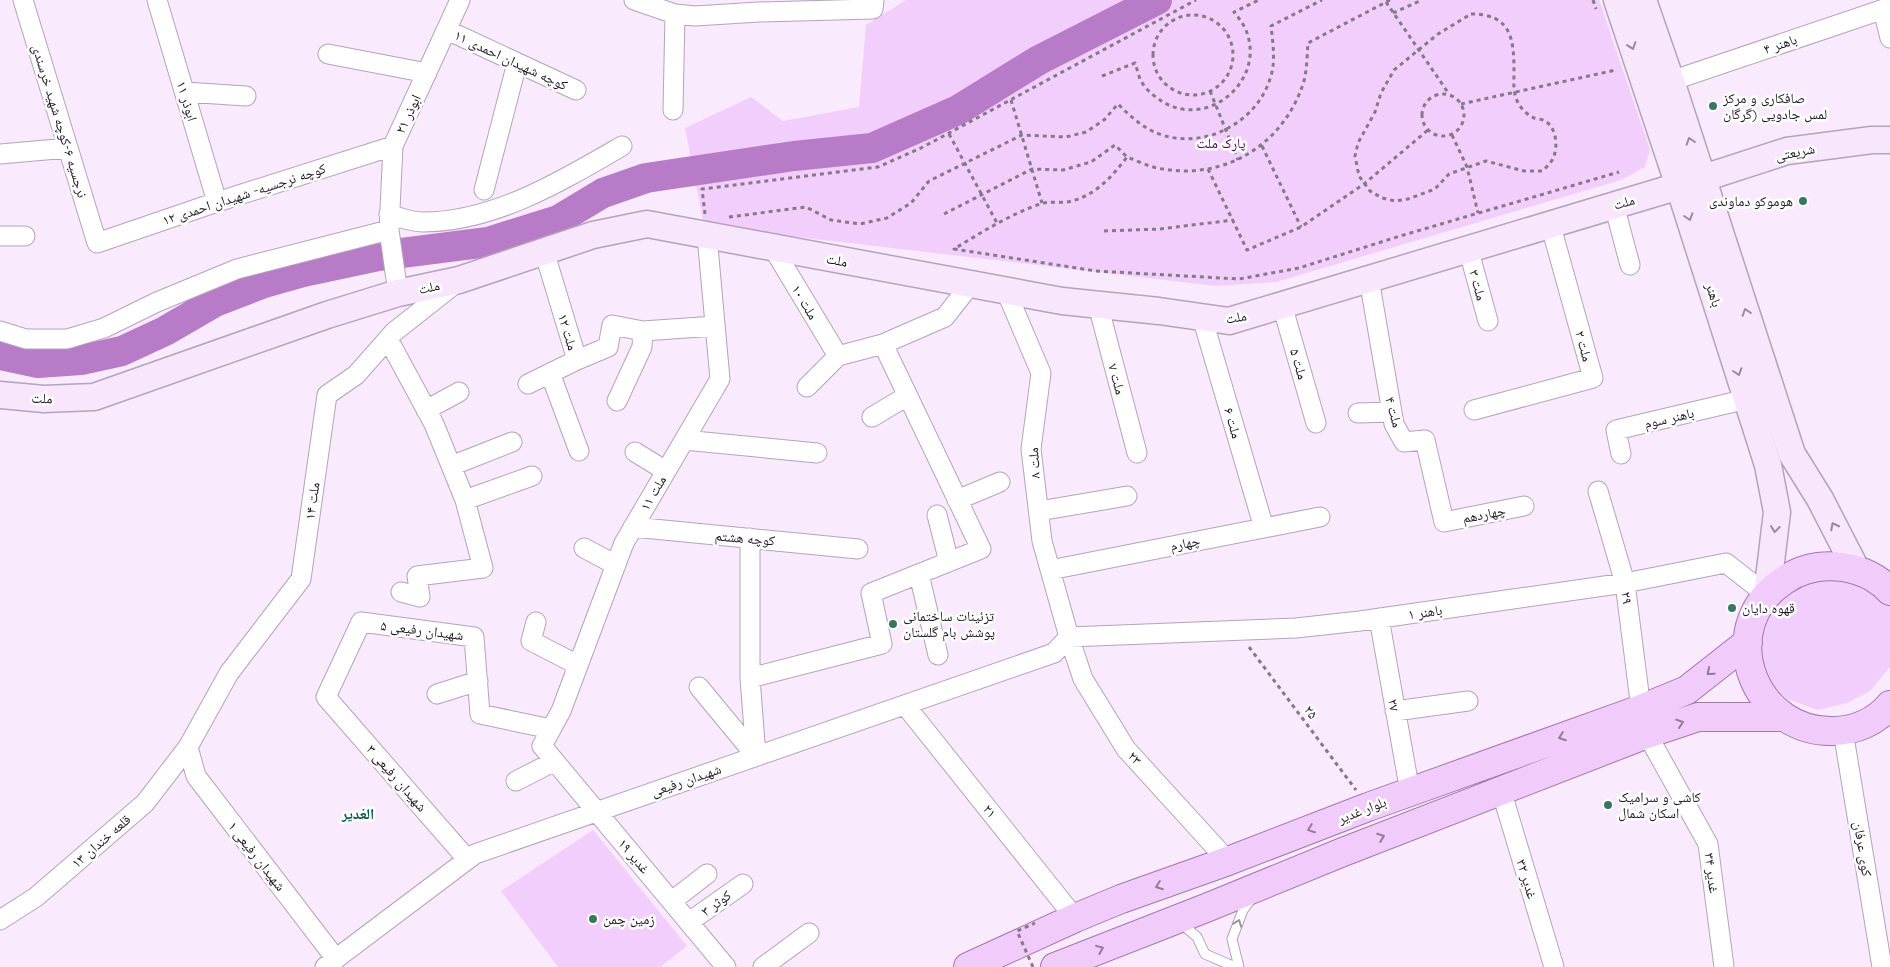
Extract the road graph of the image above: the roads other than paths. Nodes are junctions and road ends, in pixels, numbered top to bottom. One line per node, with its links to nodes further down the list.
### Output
1 (23, 0): 23 (street, نرجسیه ۶-کوچه شهید خرسندی)
2 (157, 0): 17 (street, ابوذر ۱۱)
3 (460, 0): 10 (street, ۲۱ ابوذر)
4 (634, 0): 9 (street)
5 (1617, 0): 25 (main road, باهنر, one-way to 25)
6 (1643, 0): 15 (main road, باهنر)
7 (874, 4): 9 (street)
8 (1886, 8): 11 (street); 15 (street, ۴ باهنر)
9 (675, 14): 19 (street)
10 (446, 30): 13 (street, کوچه شهیدان احمدی ۱۱); 14 (street, ۲۱ ابوذر)
11 (1890, 38)
12 (328, 54): 14 (street)
13 (517, 63): 16 (street, کوچه شهیدان احمدی ۱۱); 26 (street)
14 (427, 73): 21 (street, ۲۱ ابوذر)
15 (1671, 81): 25 (main road, باهنر, one-way to 15)
16 (576, 90)
17 (185, 92): 18 (street); 27 (street, ابوذر ۱۱)
18 (246, 96)
19 (673, 110)
20 (1890, 140): 25 (main road, شریعتی)
21 (393, 146): 27 (street, کوچه نرجسیه- شهیدان احمدی ۱۲); 31 (street, ۲۱ ابوذر)
22 (622, 146): 31 (street)
23 (68, 148): 24 (street); 34 (street, نرجسیه ۶-کوچه شهید خرسندی)
24 (0, 154)
25 (1691, 182): 28 (main road, ملت); 61 (main road, باهنر, one-way to 61); 96 (main road, باهنر, one-way to 25)
26 (484, 190)
27 (217, 202): 34 (street, کوچه نرجسیه- شهیدان احمدی ۱۲)
28 (1614, 205): 30 (main road, ملت); 38 (street)
29 (712, 224): 35 (main road, ملت); 37 (main road, ملت); 48 (street, ۱۱ ملت)
30 (1550, 224): 36 (main road, ملت); 64 (street, ۲ ملت)
31 (389, 227): 43 (street, ۲۱ ابوذر); 49 (street)
32 (0, 236): 33 (street)
33 (25, 236)
34 (97, 243)
35 (773, 248): 41 (main road, ملت); 53 (street, ملت ۱۰)
36 (1468, 248): 39 (main road, ملت); 47 (street, ۳ ملت)
37 (544, 251): 40 (main road, ملت); 54 (street, ۱۲ ملت)
38 (1630, 265)
39 (1369, 279): 45 (main road, ملت); 65 (street, ۴ ملت)
40 (459, 280): 43 (main road, ملت); 51 (street, ۱۴ ملت)
41 (970, 284): 42 (main road, ملت); 52 (street)
42 (1006, 291): 44 (main road, ملت); 85 (street, ۸ ملت)
43 (398, 293): 59 (main road, ملت)
44 (1098, 305): 46 (main road, ملت); 74 (street, ۷ ملت)
45 (1282, 305): 46 (main road, ملت); 68 (street, ۵ ملت)
46 (1202, 317): 90 (street, ۶ ملت)
47 (1488, 321)
48 (715, 326): 50 (street); 69 (street, ۱۱ ملت)
49 (0, 331)
50 (643, 331): 54 (street); 62 (street)
51 (388, 339): 63 (street); 122 (street, ۱۴ ملت)
52 (882, 344): 53 (street); 60 (street)
53 (838, 356): 57 (street)
54 (577, 360): 55 (street, ۱۲ ملت)
55 (550, 373): 56 (street, ۱۲ ملت); 71 (street)
56 (528, 384)
57 (807, 387)
58 (459, 392): 63 (street)
59 (0, 395)
60 (907, 396): 67 (street); 83 (street)
61 (1747, 399): 75 (street, باهنر سوم); 102 (main road, باهنر, one-way to 102)
62 (616, 401)
63 (426, 410): 76 (street)
64 (1474, 410)
65 (1392, 412): 66 (street); 88 (street, ۴ ملت)
66 (1358, 414)
67 (872, 418)
68 (1316, 423)
69 (684, 440): 73 (street); 77 (street, ۱۱ ملت)
70 (512, 442): 76 (street)
71 (579, 451)
72 (635, 452): 77 (street)
73 (817, 453)
74 (1137, 453)
75 (1622, 454)
76 (451, 466): 82 (street)
77 (666, 471): 89 (street, ۱۱ ملت)
78 (532, 476): 82 (street)
79 (1000, 482): 83 (street)
80 (1598, 491): 99 (street, ۲۹)
81 (1127, 496): 85 (street)
82 (465, 500): 100 (street)
83 (957, 500): 94 (street)
84 (1524, 506): 88 (street, چهاردهم)
85 (1039, 511): 97 (street, ۸ ملت)
86 (937, 515): 94 (street)
87 (1320, 517): 90 (street, چهارم)
88 (1444, 522)
89 (633, 527): 91 (street, کوچه هشتم); 95 (street, ۱۱ ملت)
90 (1264, 528): 97 (street, چهارم)
91 (750, 538): 93 (street, کوچه هشتم); 109 (street)
92 (584, 548): 95 (street)
93 (858, 548)
94 (949, 562): 98 (street)
95 (616, 565): 108 (street, ۱۱ ملت)
96 (1856, 569): 101 (main road); 102 (main road)
97 (1050, 570): 105 (street, ۸ ملت)
98 (919, 574): 107 (street); 109 (street)
99 (1625, 583): 102 (street, باهنر ۱); 103 (street, باهنر ۱); 119 (street, ۲۹)
100 (401, 592)
101 (1890, 592)
102 (1767, 595): 106 (main road)
103 (1379, 618): 105 (street, باهنر ۱); 117 (street, ۲۷)
104 (536, 622): 108 (street)
105 (1069, 637): 115 (street, شهیدان رفیعی); 130 (street, ۲۳)
106 (1748, 642): 118 (main road); 119 (main road, بلوار غدیر, one-way to 119)
107 (938, 655)
108 (578, 665): 121 (street, ۱۱ ملت)
109 (750, 678): 123 (street)
110 (478, 681): 112 (street); 113 (street, ۵ شهیدان رفیعی); 121 (street, ۵ شهیدان رفیعی)
111 (699, 687): 123 (street)
112 (437, 694)
113 (326, 697): 129 (street, ۳ شهیدان رفیعی)
114 (1468, 701): 117 (street)
115 (905, 705): 123 (street, شهیدان رفیعی); 135 (street, ۲۱)
116 (1890, 706): 120 (main road)
117 (1395, 712): 127 (street, ۲۷)
118 (1783, 717): 119 (main road, بلوار غدیر, one-way to 118); 120 (main road)
119 (1644, 722): 126 (main road, بلوار غدیر); 127 (main road, بلوار غدیر, one-way to 127); 148 (street, ۳۴ غدیر)
120 (1844, 731): 149 (street, کوی عرفان)
121 (547, 738): 124 (street, ۱۹ غدیر)
122 (188, 747): 137 (street, ۱۳ قلعه خندان); 140 (street, ۱ شهیدان رفیعی)
123 (756, 756): 128 (street, شهیدان رفیعی)
124 (555, 761): 125 (street); 128 (street, ۱۹ غدیر)
125 (516, 781)
126 (1501, 790): 133 (main road, بلوار غدیر, one-way to 126); 147 (street, ۳۲ غدیر)
127 (1410, 792): 130 (main road, بلوار غدیر, one-way to 130)
128 (597, 811): 129 (street, شهیدان رفیعی); 134 (street, ۱۹ غدیر)
129 (467, 859): 140 (street, شهیدان رفیعی)
130 (1228, 861): 135 (main road, بلوار غدیر, one-way to 135)
131 (707, 874): 134 (street)
132 (743, 884): 138 (street, ۳ کوثر)
133 (1263, 884): 136 (main road, بلوار غدیر); 146 (lane, one-way to 133)
134 (672, 901): 138 (street, ۱۹ غدیر)
135 (1075, 918): 143 (main road, بلوار غدیر)
136 (1178, 919): 144 (main road, بلوار غدیر, one-way to 136); 145 (lane)
137 (0, 920)
138 (689, 922): 141 (street, ۱۹ غدیر)
139 (809, 933): 142 (street)
140 (330, 963)
141 (726, 967)
142 (763, 967)
143 (968, 967)
144 (1055, 967)
145 (1235, 967)
146 (1239, 967)
147 (1554, 967)
148 (1724, 967)
149 (1882, 967)

